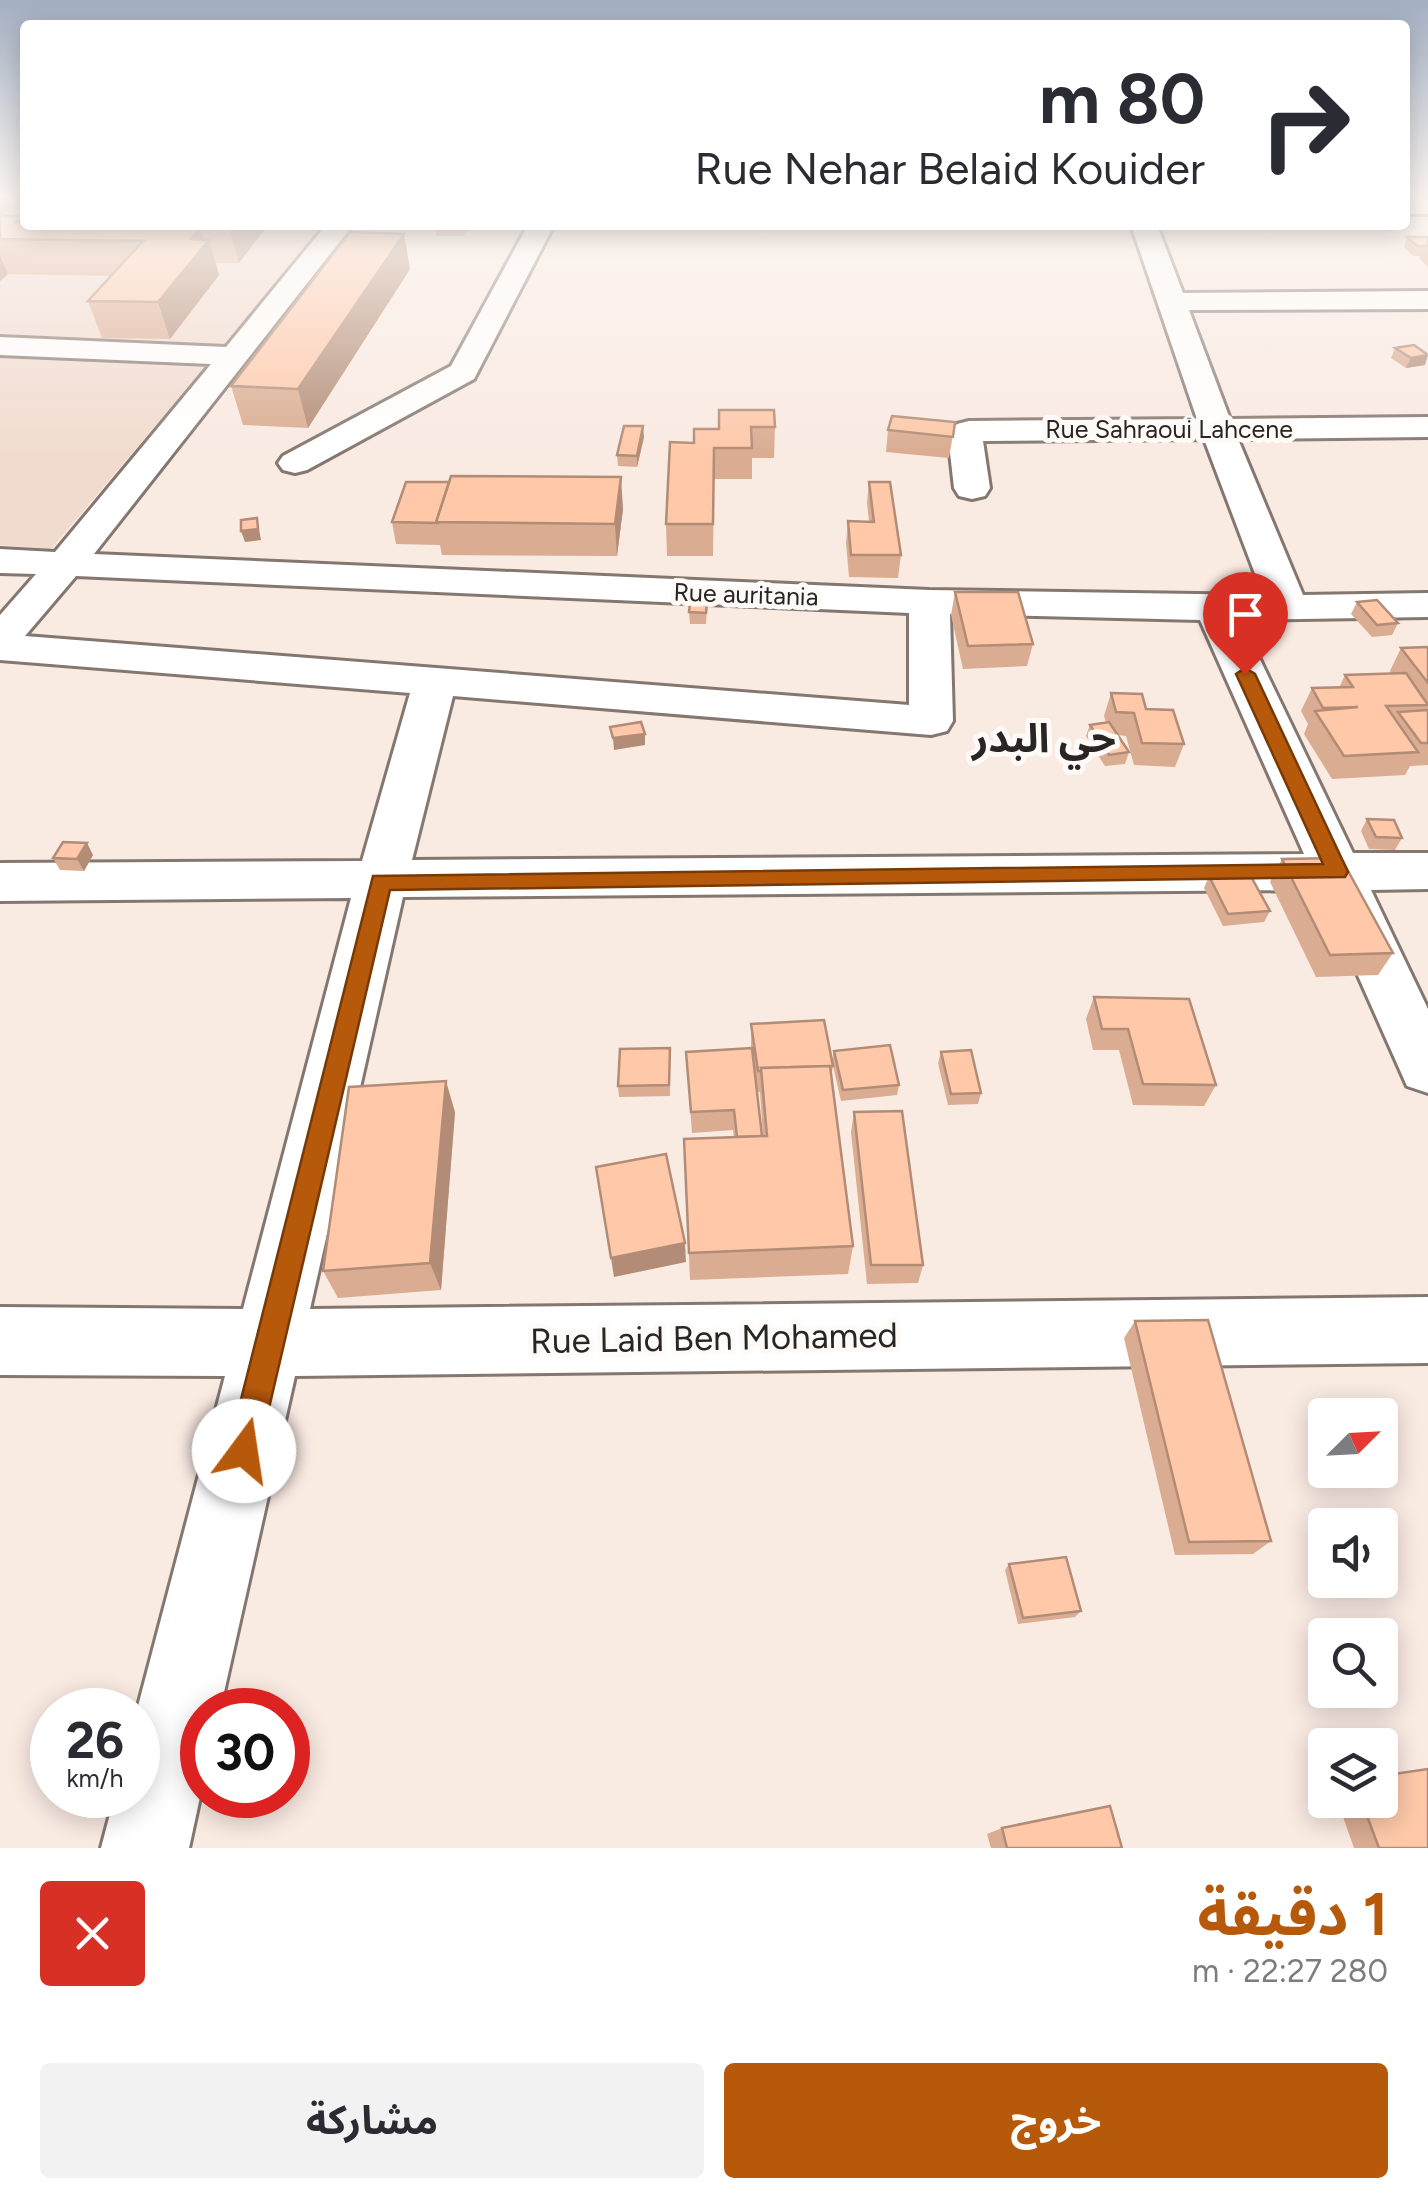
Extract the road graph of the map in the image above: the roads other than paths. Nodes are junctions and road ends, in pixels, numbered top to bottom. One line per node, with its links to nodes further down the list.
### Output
1 (290, 284): 7 (street)
2 (510, 284): 10 (street)
3 (1166, 284): 5 (street)
4 (1428, 300): 5 (street)
5 (1172, 302): 9 (street)
6 (0, 346): 7 (street)
7 (230, 356): 13 (street)
8 (1428, 427): 9 (street, Rue Sahraoui Lahcene)
9 (1217, 429): 11 (street, Rue Sahraoui Lahcene); 16 (street)
10 (295, 463)
11 (972, 488)
12 (0, 561): 13 (street, Rue auritania)
13 (65, 565): 14 (street, Rue auritania); 18 (street)
14 (929, 602): 17 (street, Rue auritania); 19 (street)
15 (1428, 605): 16 (street, Rue auritania)
16 (1288, 607): 17 (street, Rue auritania)
17 (1215, 608): 21 (street)
18 (4, 632): 19 (street)
19 (436, 679): 23 (street)
20 (1428, 871): 21 (street)
21 (1338, 872): 23 (street); 24 (street)
22 (0, 882): 23 (street)
23 (381, 882): 27 (street)
24 (1428, 1070)
25 (1428, 1330): 27 (street, Rue Laid Ben Mohamed)
26 (0, 1341): 27 (street, Rue Laid Ben Mohamed)
27 (270, 1343): 28 (street)
28 (145, 1848)

